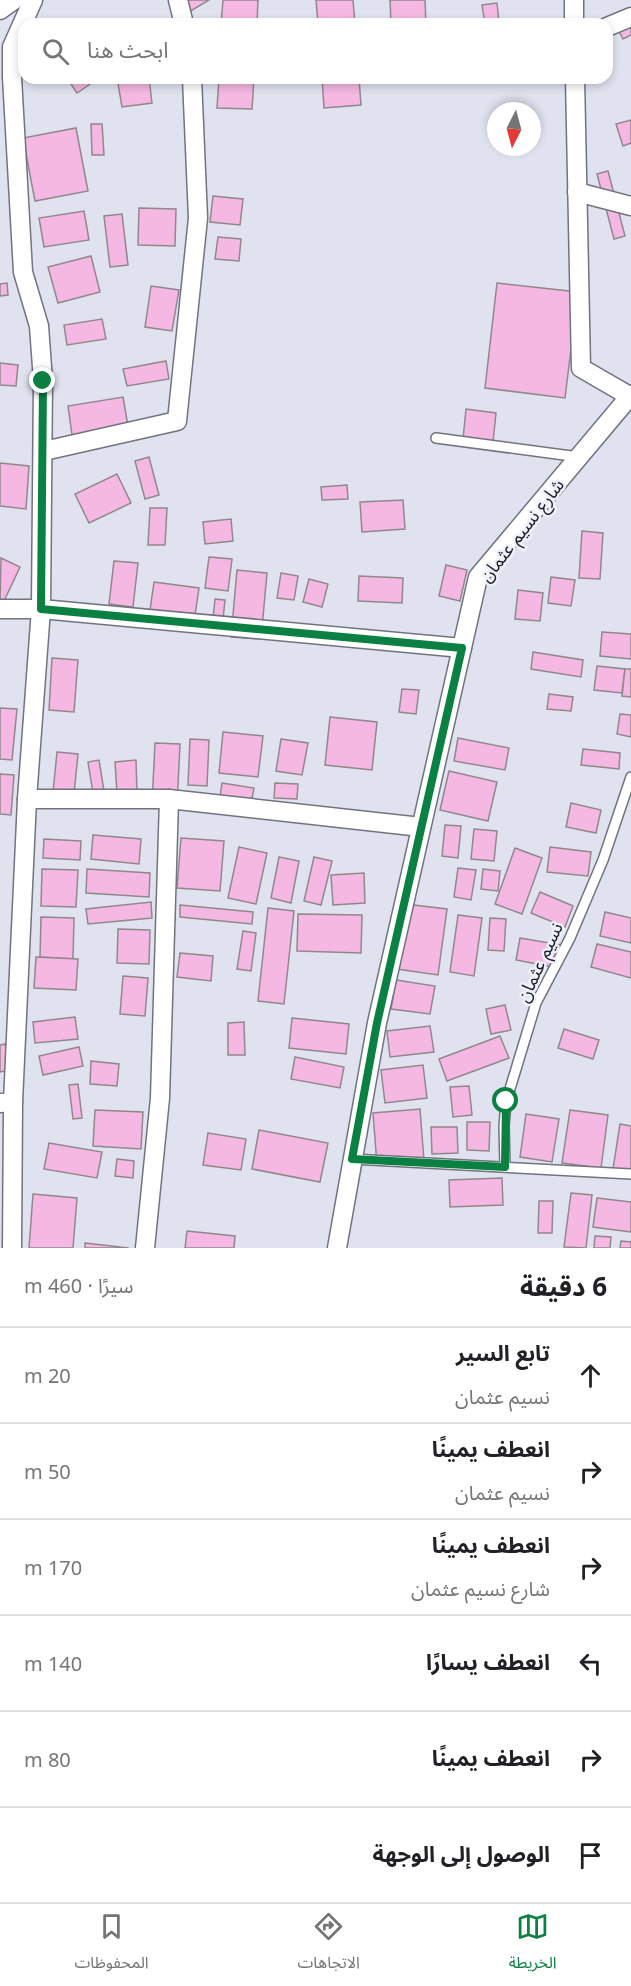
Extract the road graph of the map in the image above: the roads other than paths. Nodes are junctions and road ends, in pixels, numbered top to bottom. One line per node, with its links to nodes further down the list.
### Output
1 (14, 0): 5 (street)
2 (33, 0): 6 (street)
3 (178, 0): 7 (street)
4 (574, 0): 8 (street)
5 (0, 10)
6 (25, 18)
7 (182, 18)
8 (574, 18)
9 (631, 18): 10 (street)
10 (613, 25)
11 (18, 34): 18 (street)
12 (192, 84): 18 (street)
13 (575, 84): 14 (street)
14 (577, 192): 15 (street); 16 (street)
15 (631, 206)
16 (631, 396): 19 (street, شارع نسيم عثمان)
17 (436, 438): 19 (lane)
18 (44, 451): 21 (street)
19 (579, 457): 22 (street, شارع نسيم عثمان)
20 (0, 609): 21 (street)
21 (41, 609): 22 (street); 24 (street)
22 (462, 648): 26 (street, شارع نسيم عثمان)
23 (631, 777): 29 (lane, نسيم عثمان)
24 (27, 799): 25 (street); 27 (street)
25 (169, 799): 26 (street); 32 (street)
26 (421, 827): 28 (street, شارع نسيم عثمان)
27 (6, 1103): 31 (street)
28 (352, 1159): 29 (lane); 33 (street, شارع نسيم عثمان)
29 (505, 1167): 30 (lane)
30 (631, 1174)
31 (12, 1248)
32 (145, 1248)
33 (337, 1248)

